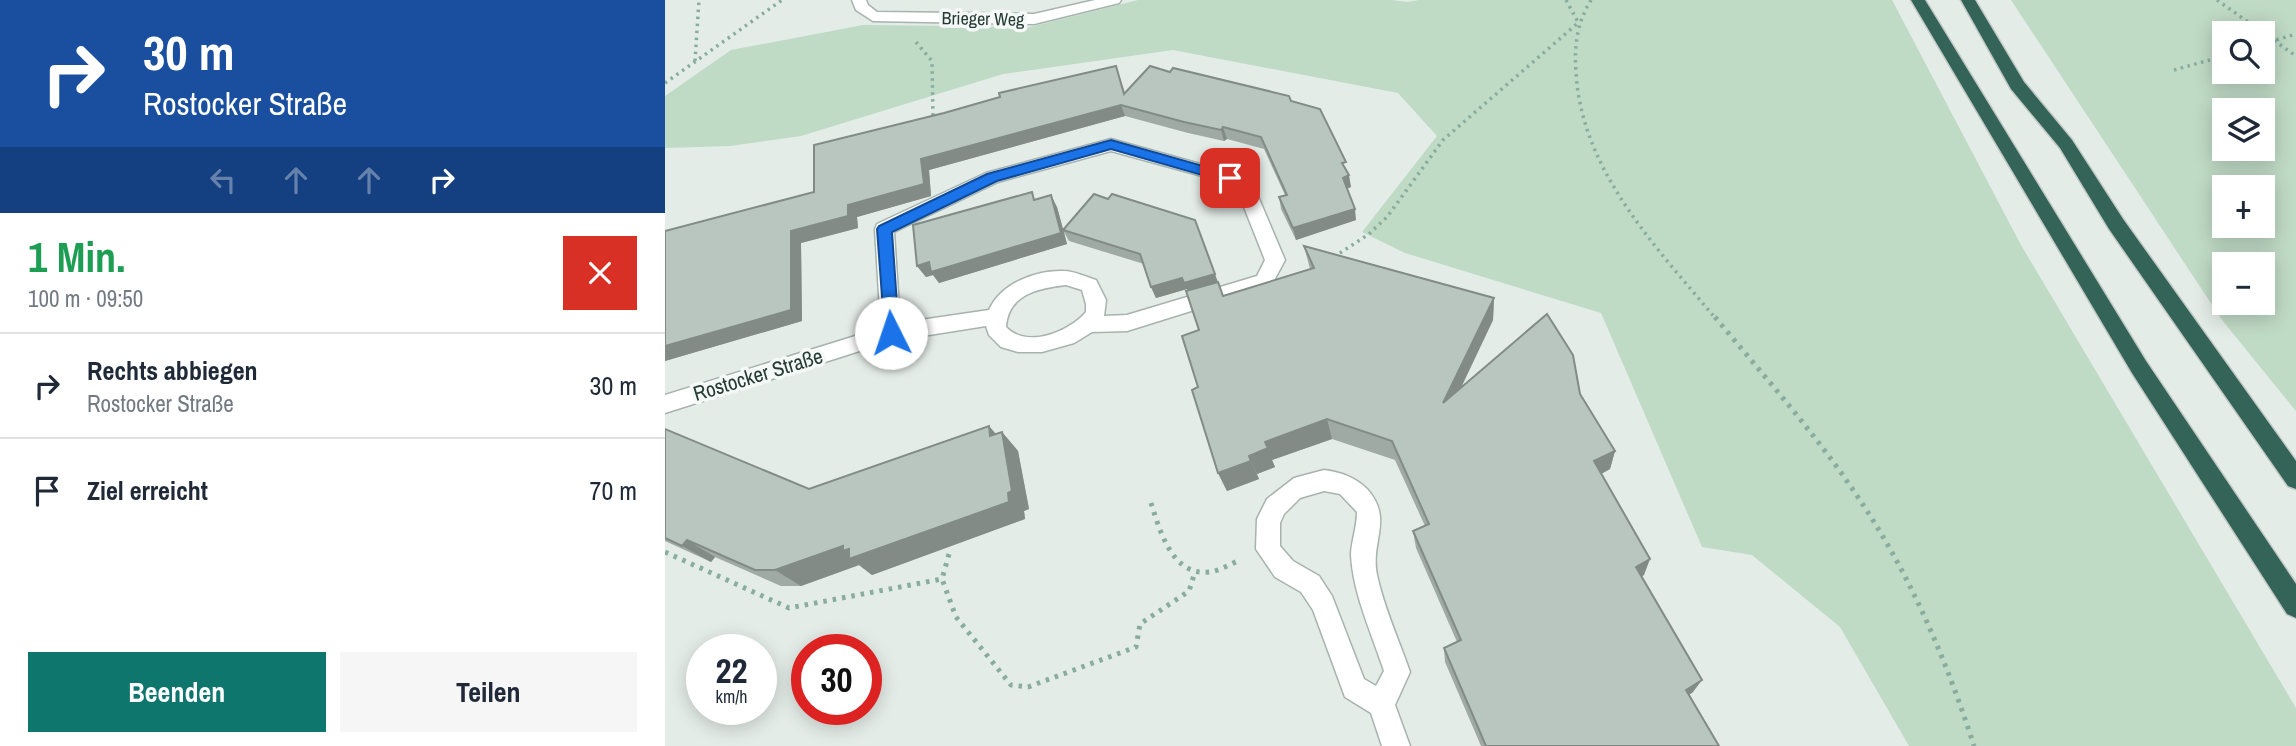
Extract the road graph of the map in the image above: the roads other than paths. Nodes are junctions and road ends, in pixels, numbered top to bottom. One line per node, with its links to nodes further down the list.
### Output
1 (859, 0): 2 (street, Brieger Weg)
2 (1114, 0)
3 (1918, 0): 10 (highway)
4 (1968, 0): 9 (highway)
5 (995, 317): 6 (street); 6 (street); 7 (street, Rostocker Straße)
6 (1085, 324): 7 (street)
7 (891, 333): 8 (street, Rostocker Straße)
8 (665, 404)
9 (2296, 479)
10 (2296, 606)
11 (1381, 704): 11 (street); 12 (street)
12 (1396, 746)

